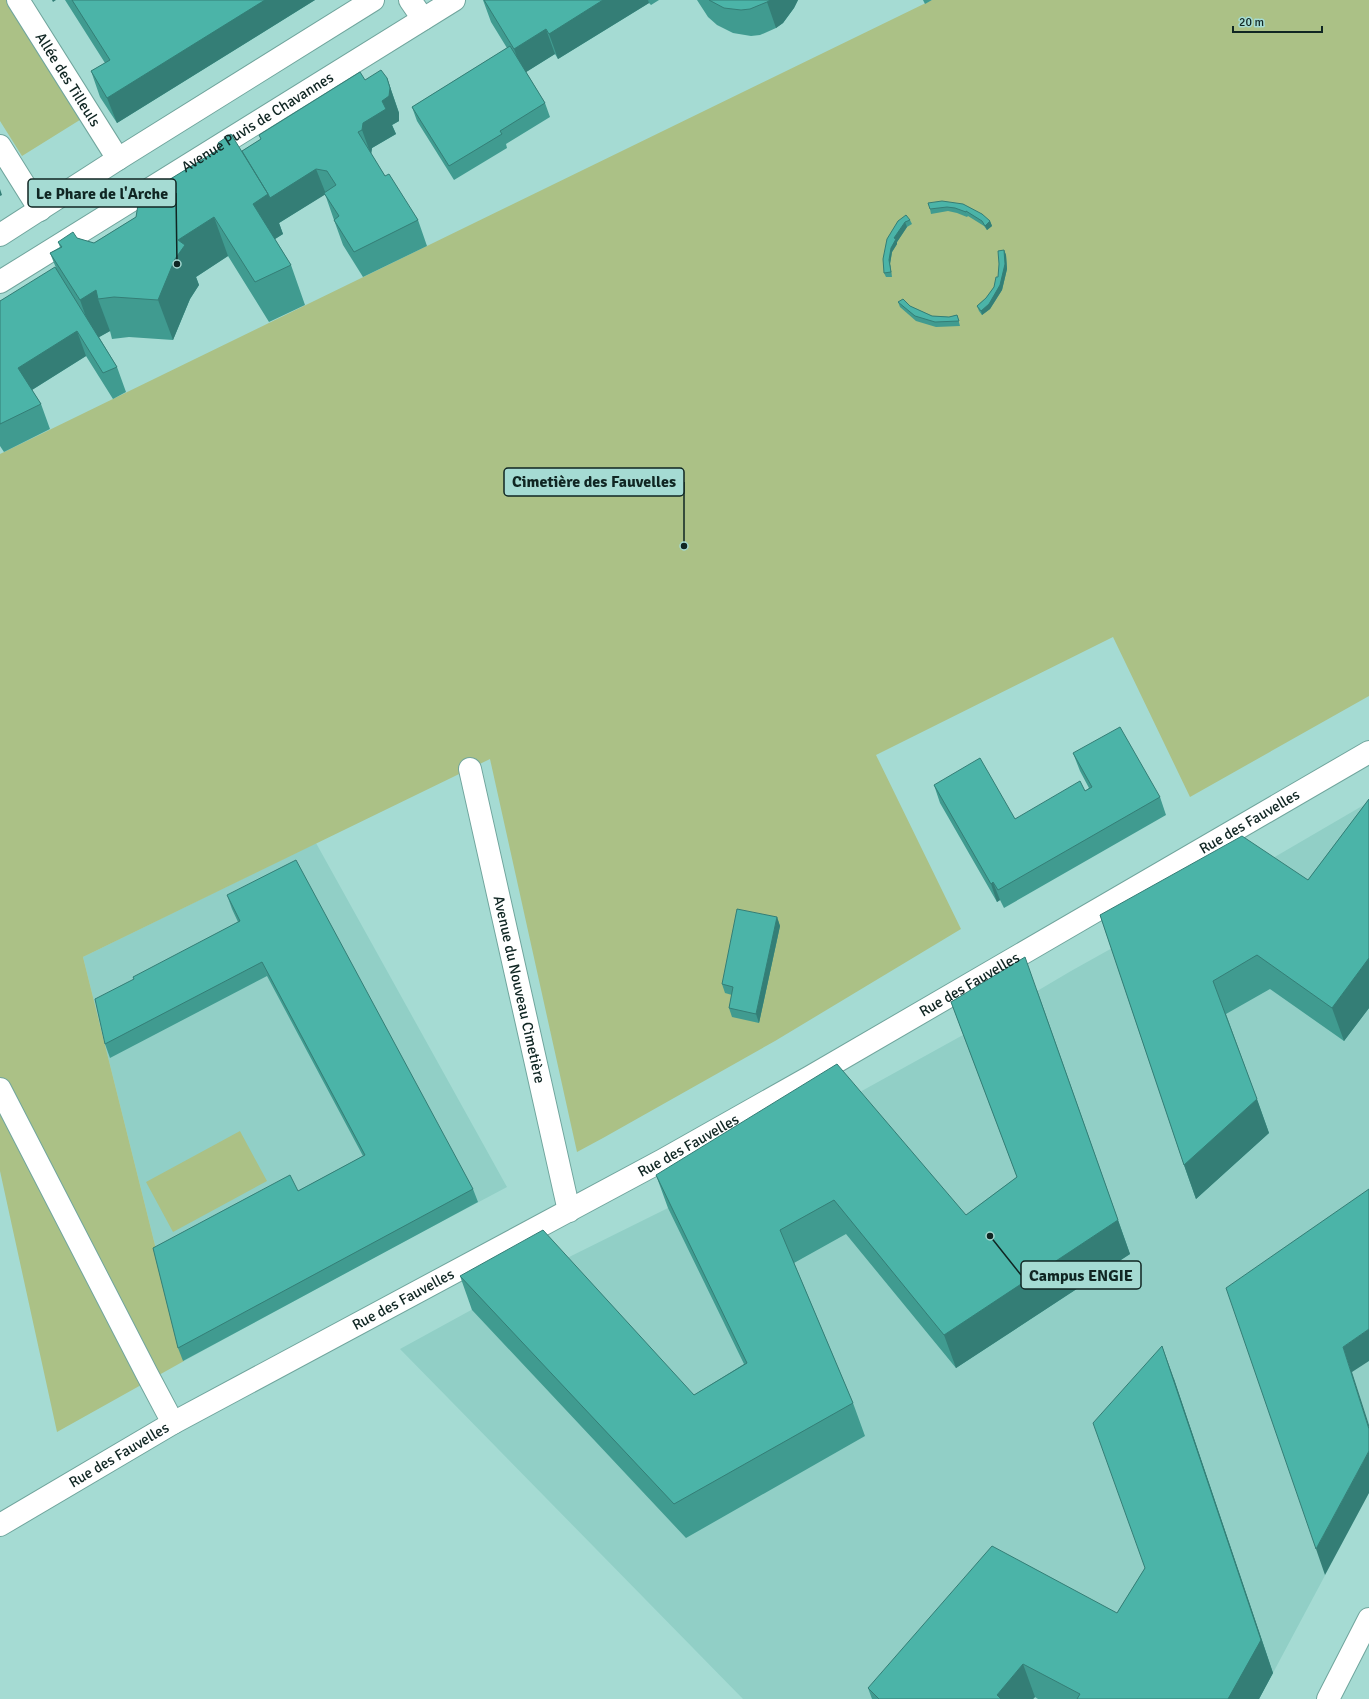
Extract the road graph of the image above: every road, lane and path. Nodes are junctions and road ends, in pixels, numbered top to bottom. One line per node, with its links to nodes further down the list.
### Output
1 (18, 0): 7 (street, Allée des Tilleuls)
2 (373, 0): 7 (street)
3 (410, 0): 5 (street)
4 (454, 0): 5 (street, Avenue Puvis de Chavannes)
5 (423, 19): 10 (street, Avenue Puvis de Chavannes)
6 (0, 146): 8 (street)
7 (118, 159): 8 (street)
8 (40, 210): 9 (street)
9 (0, 235)
10 (0, 282)
11 (1369, 752): 14 (street, Rue des Fauvelles)
12 (470, 769): 14 (street, Avenue du Nouveau Cimetière)
13 (0, 1089): 15 (street)
14 (569, 1211): 15 (street, Rue des Fauvelles)
15 (173, 1423): 16 (street, Rue des Fauvelles)
16 (0, 1525)
17 (1369, 1619): 18 (street)
18 (1328, 1699)

